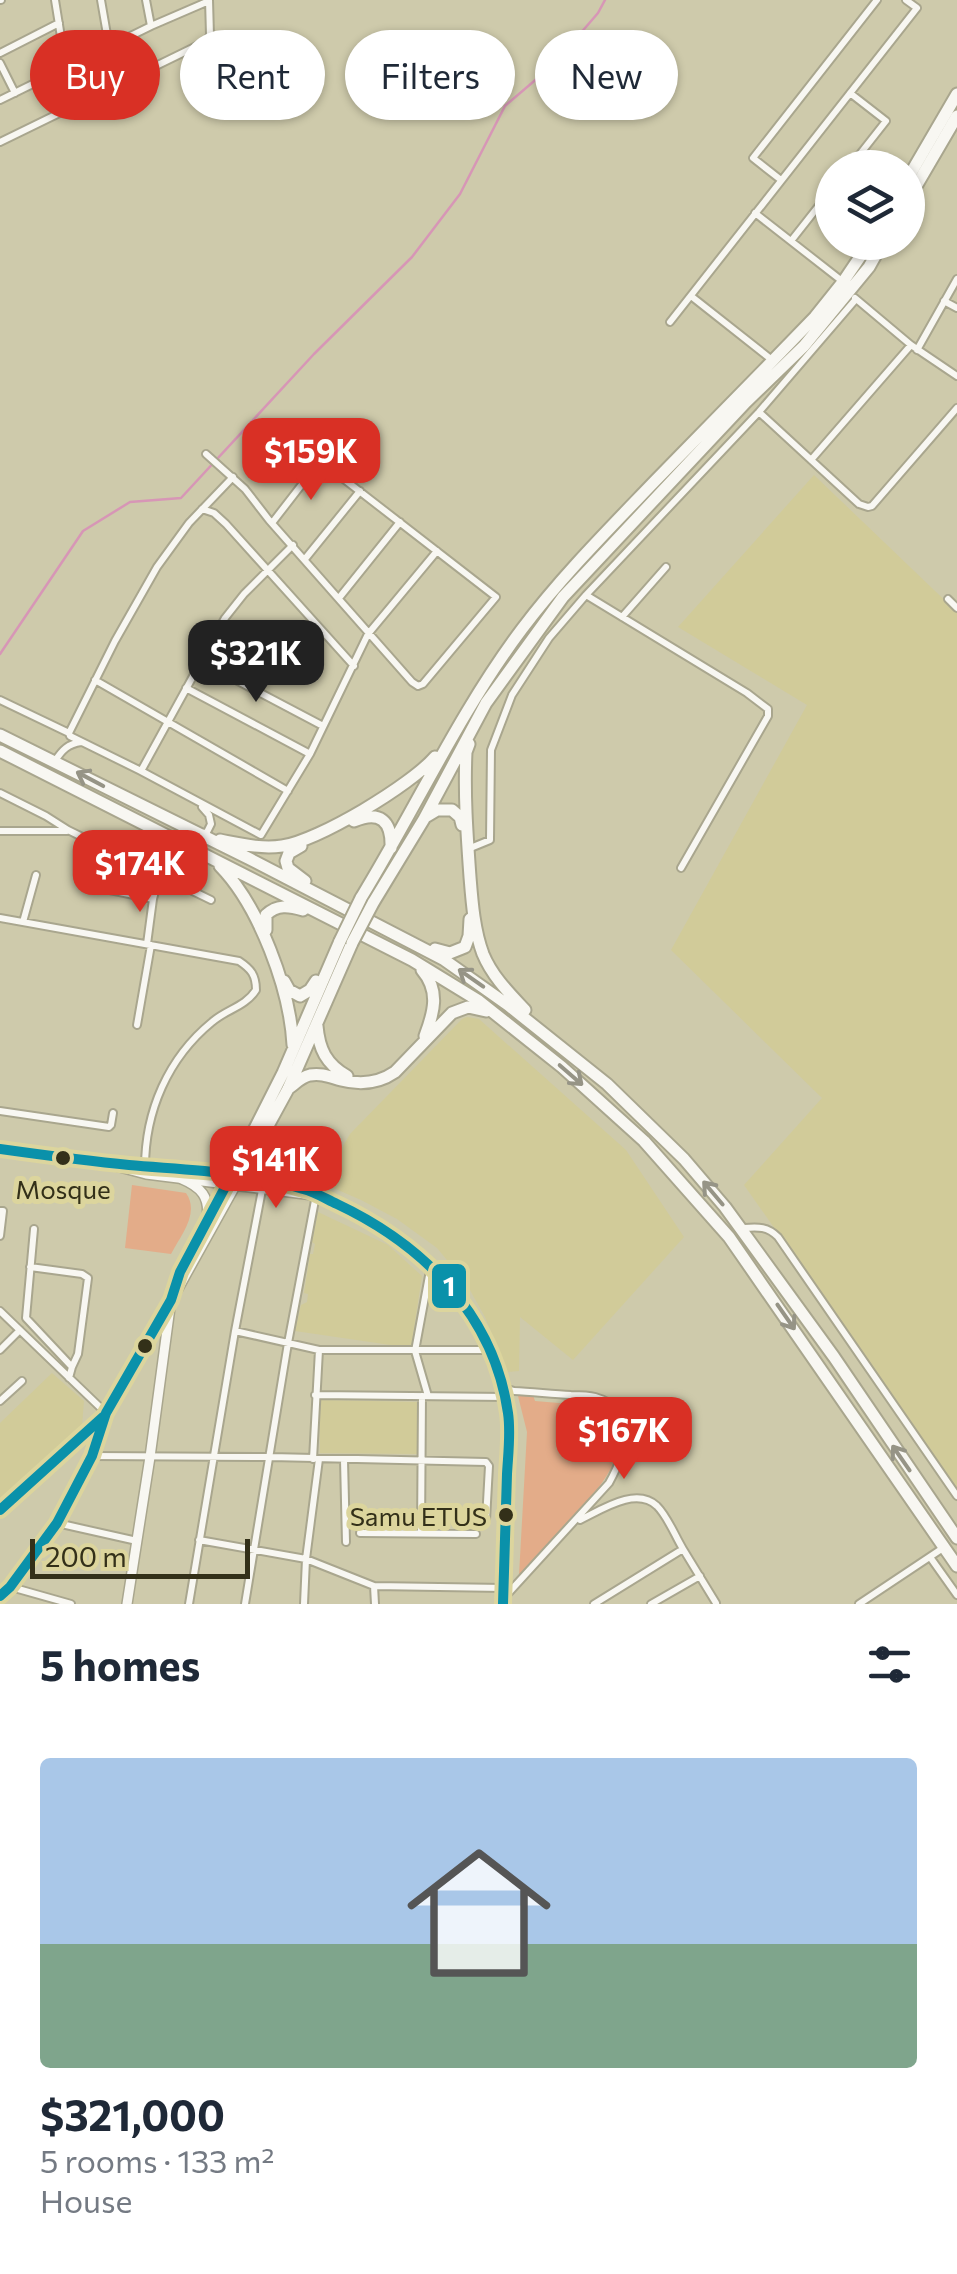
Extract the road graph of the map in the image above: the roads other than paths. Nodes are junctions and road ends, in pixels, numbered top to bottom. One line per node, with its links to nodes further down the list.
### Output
1 (55, 0): 7 (street)
2 (101, 0): 10 (street)
3 (146, 0): 8 (street)
4 (209, 0): 8 (street); 14 (street)
5 (878, 0): 26 (street)
6 (906, 0): 17 (street)
7 (59, 23): 9 (street); 12 (street)
8 (151, 26): 11 (street)
9 (60, 30)
10 (106, 30)
11 (143, 30)
12 (0, 53)
13 (0, 63): 16 (street)
14 (160, 63)
15 (30, 85): 16 (street)
16 (14, 93): 19 (street)
17 (850, 93): 23 (street); 26 (street)
18 (957, 94): 24 (highway)
19 (0, 100)
20 (957, 116): 25 (highway)
21 (44, 120): 22 (street)
22 (0, 142)
23 (864, 150)
24 (924, 150)
25 (925, 171)
26 (781, 180): 28 (street)
27 (815, 211): 29 (street)
28 (755, 213): 29 (street); 34 (street)
29 (792, 241): 33 (street)
30 (862, 260): 33 (highway)
31 (872, 260): 33 (highway)
32 (957, 279): 35 (street)
33 (849, 291): 38 (street); 39 (highway); 42 (street); 68 (highway)
34 (691, 296): 37 (street); 39 (street)
35 (944, 301): 36 (street); 38 (street)
36 (957, 308)
37 (670, 322)
38 (914, 348): 40 (street); 45 (street)
39 (773, 361): 74 (highway)
40 (957, 376)
41 (957, 408): 45 (street)
42 (759, 412): 45 (street); 57 (street)
43 (287, 435): 46 (street)
44 (206, 454): 47 (street)
45 (811, 460)
46 (320, 461): 48 (street); 51 (street)
47 (232, 477): 49 (street); 51 (street)
48 (360, 492): 50 (street); 54 (street)
49 (202, 509): 56 (street); 65 (street)
50 (400, 522): 53 (street); 58 (street)
51 (272, 523): 52 (street)
52 (293, 545): 54 (street); 56 (street)
53 (436, 550): 62 (street); 62 (street)
54 (305, 559): 58 (street)
55 (666, 567): 61 (street)
56 (269, 569): 63 (street); 64 (street)
57 (586, 595): 61 (street); 87 (street)
58 (339, 598): 62 (street)
59 (948, 600): 60 (street)
60 (957, 608)
61 (622, 617): 89 (street)
62 (368, 634): 64 (street)
63 (200, 661): 66 (street); 70 (street)
64 (354, 666): 70 (street)
65 (95, 680): 69 (street); 71 (street)
66 (186, 688): 69 (street); 76 (street)
67 (0, 700): 71 (street)
68 (476, 721): 82 (highway); 87 (highway)
69 (167, 722): 78 (street); 79 (street)
70 (322, 726): 76 (street)
71 (69, 732): 73 (street)
72 (0, 735): 77 (highway)
73 (82, 742): 77 (street); 78 (street)
74 (448, 742): 85 (highway); 86 (highway)
75 (0, 751): 88 (highway)
76 (310, 754): 79 (street)
77 (54, 761): 85 (highway, one-way to 77)
78 (141, 771): 81 (street)
79 (288, 791): 81 (street)
80 (0, 793): 83 (street)
81 (198, 802): 85 (street)
82 (424, 819): 95 (highway); 100 (highway)
83 (68, 830): 84 (street); 91 (street)
84 (0, 831)
85 (198, 835): 96 (highway)
86 (391, 849): 95 (highway); 96 (highway)
87 (468, 849): 108 (highway)
88 (214, 859): 98 (highway); 110 (highway)
89 (681, 868)
90 (36, 874): 99 (street)
91 (159, 876): 93 (street); 94 (street)
92 (86, 885): 93 (street)
93 (153, 899): 102 (street)
94 (211, 900)
95 (368, 901): 101 (highway, bridge)
96 (341, 907): 100 (highway)
97 (0, 918): 99 (street)
98 (331, 918): 103 (highway); 104 (highway)
99 (23, 922): 102 (street)
100 (402, 938): 108 (highway, one-way to 100)
101 (346, 942): 104 (highway); 106 (highway)
102 (149, 944): 107 (street); 117 (street)
103 (412, 960): 105 (highway); 109 (highway)
104 (330, 961): 110 (highway)
105 (495, 1014): 109 (highway); 165 (highway, one-way to 165)
106 (317, 1020): 111 (highway); 112 (highway)
107 (136, 1025)
108 (548, 1035): 124 (highway, one-way to 108)
109 (424, 1041): 111 (highway)
110 (294, 1050): 119 (highway)
111 (360, 1082): 112 (highway)
112 (288, 1089): 115 (highway)
113 (0, 1111): 114 (street)
114 (113, 1113)
115 (257, 1148): 119 (highway); 120 (highway)
116 (0, 1149): 117 (main road)
117 (145, 1170): 118 (main road); 119 (main road)
118 (182, 1179): 119 (main road); 123 (main road)
119 (233, 1181): 120 (main road); 123 (main road); 129 (main road)
120 (266, 1186): 121 (main road); 132 (street)
121 (316, 1195): 127 (main road); 133 (street)
122 (0, 1211): 126 (street)
123 (207, 1221): 129 (main road)
124 (741, 1228): 153 (street); 161 (highway, one-way to 124)
125 (34, 1229): 128 (street)
126 (0, 1236)
127 (431, 1263): 136 (main road); 137 (street)
128 (30, 1266): 138 (street); 138 (street)
129 (171, 1300): 145 (main road); 147 (main road)
130 (0, 1311): 131 (street)
131 (20, 1330): 134 (street); 139 (street)
132 (236, 1332): 133 (street); 148 (street)
133 (288, 1344): 135 (street); 149 (street)
134 (0, 1350)
135 (319, 1350): 137 (street); 142 (street)
136 (490, 1350): 137 (street); 141 (main road)
137 (416, 1351): 143 (street)
138 (72, 1367): 139 (street)
139 (69, 1378): 145 (street)
140 (22, 1381): 144 (street)
141 (505, 1392): 143 (street); 156 (street); 176 (main road)
142 (314, 1396): 143 (street); 150 (street)
143 (425, 1396): 152 (street)
144 (0, 1401)
145 (106, 1413): 146 (main road); 154 (main road)
146 (92, 1456): 147 (street); 157 (main road)
147 (150, 1457): 148 (street); 163 (main road)
148 (213, 1457): 149 (street); 162 (street)
149 (271, 1457): 150 (street); 167 (street)
150 (316, 1459): 151 (street); 169 (street)
151 (344, 1460): 152 (street); 164 (street)
152 (422, 1460): 155 (street); 159 (street)
153 (957, 1496)
154 (0, 1510)
155 (486, 1520)
156 (575, 1522): 166 (street); 176 (street)
157 (57, 1524): 163 (street); 173 (main road)
158 (360, 1533): 159 (street)
159 (421, 1533): 160 (street)
160 (476, 1534)
161 (957, 1538)
162 (199, 1540): 167 (street); 179 (street)
163 (137, 1541): 178 (main road)
164 (346, 1542)
165 (944, 1547): 168 (street); 170 (highway)
166 (684, 1549): 171 (street); 183 (street)
167 (254, 1550): 169 (street); 180 (street)
168 (930, 1556): 174 (street); 186 (street)
169 (306, 1559): 172 (street); 181 (street)
170 (957, 1566)
171 (700, 1576): 184 (street); 185 (street)
172 (374, 1586): 176 (street); 182 (street)
173 (10, 1587): 175 (main road); 177 (street)
174 (957, 1595)
175 (0, 1596)
176 (503, 1597)
177 (72, 1604)
178 (127, 1604)
179 (189, 1604)
180 (245, 1604)
181 (304, 1604)
182 (375, 1604)
183 (594, 1604)
184 (652, 1604)
185 (715, 1604)
186 (859, 1604)

